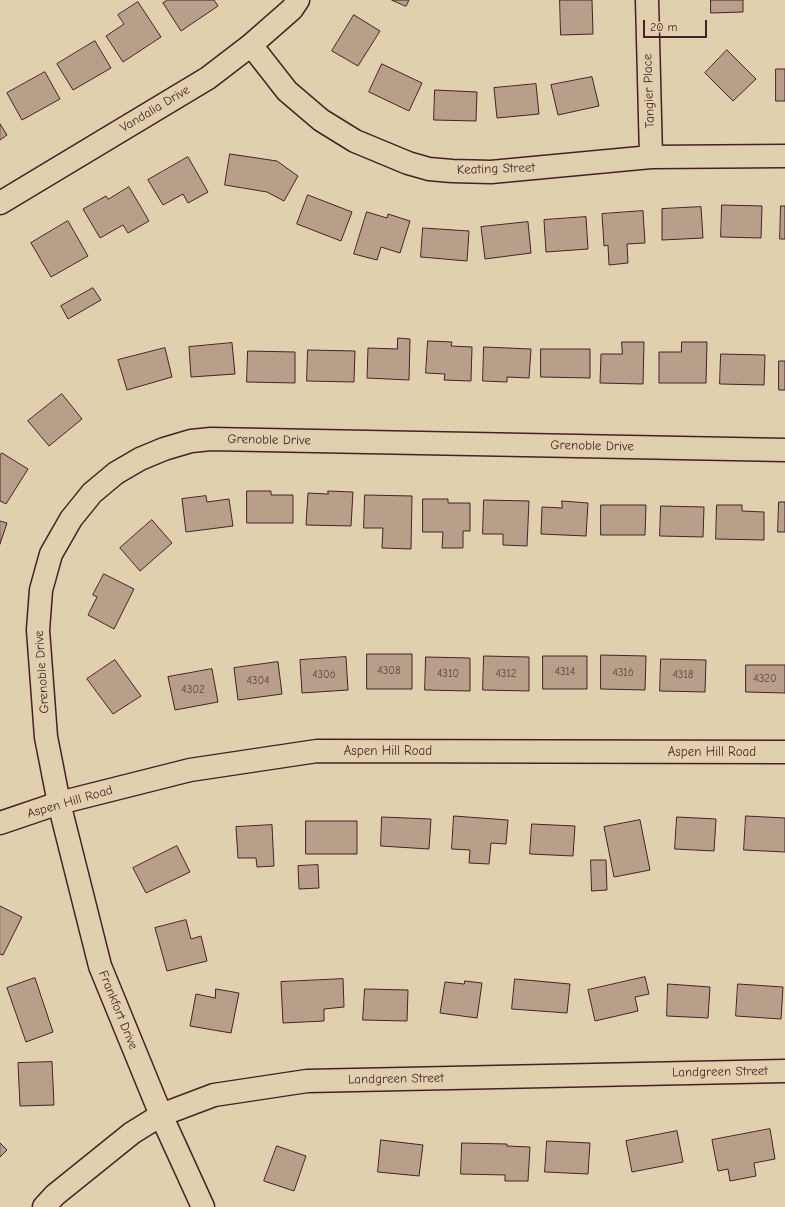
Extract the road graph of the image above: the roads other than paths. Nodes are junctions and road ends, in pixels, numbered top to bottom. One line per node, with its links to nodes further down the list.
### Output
1 (298, 0): 3 (street, Vandalia Drive)
2 (647, 0): 5 (street, Tangier Place)
3 (251, 44): 5 (street, Keating Street); 6 (street, Vandalia Drive)
4 (785, 156): 5 (street, Keating Street)
5 (651, 157)
6 (0, 203)
7 (785, 450): 9 (street, Grenoble Drive)
8 (785, 752): 9 (street, Aspen Hill Road)
9 (59, 803): 10 (street, Aspen Hill Road); 12 (street, Frankfort Drive)
10 (0, 823)
11 (785, 1071): 12 (street, Landgreen Street)
12 (161, 1115): 13 (street, Landgreen Street); 14 (street, Frankfort Drive)
13 (44, 1207)
14 (203, 1207)

